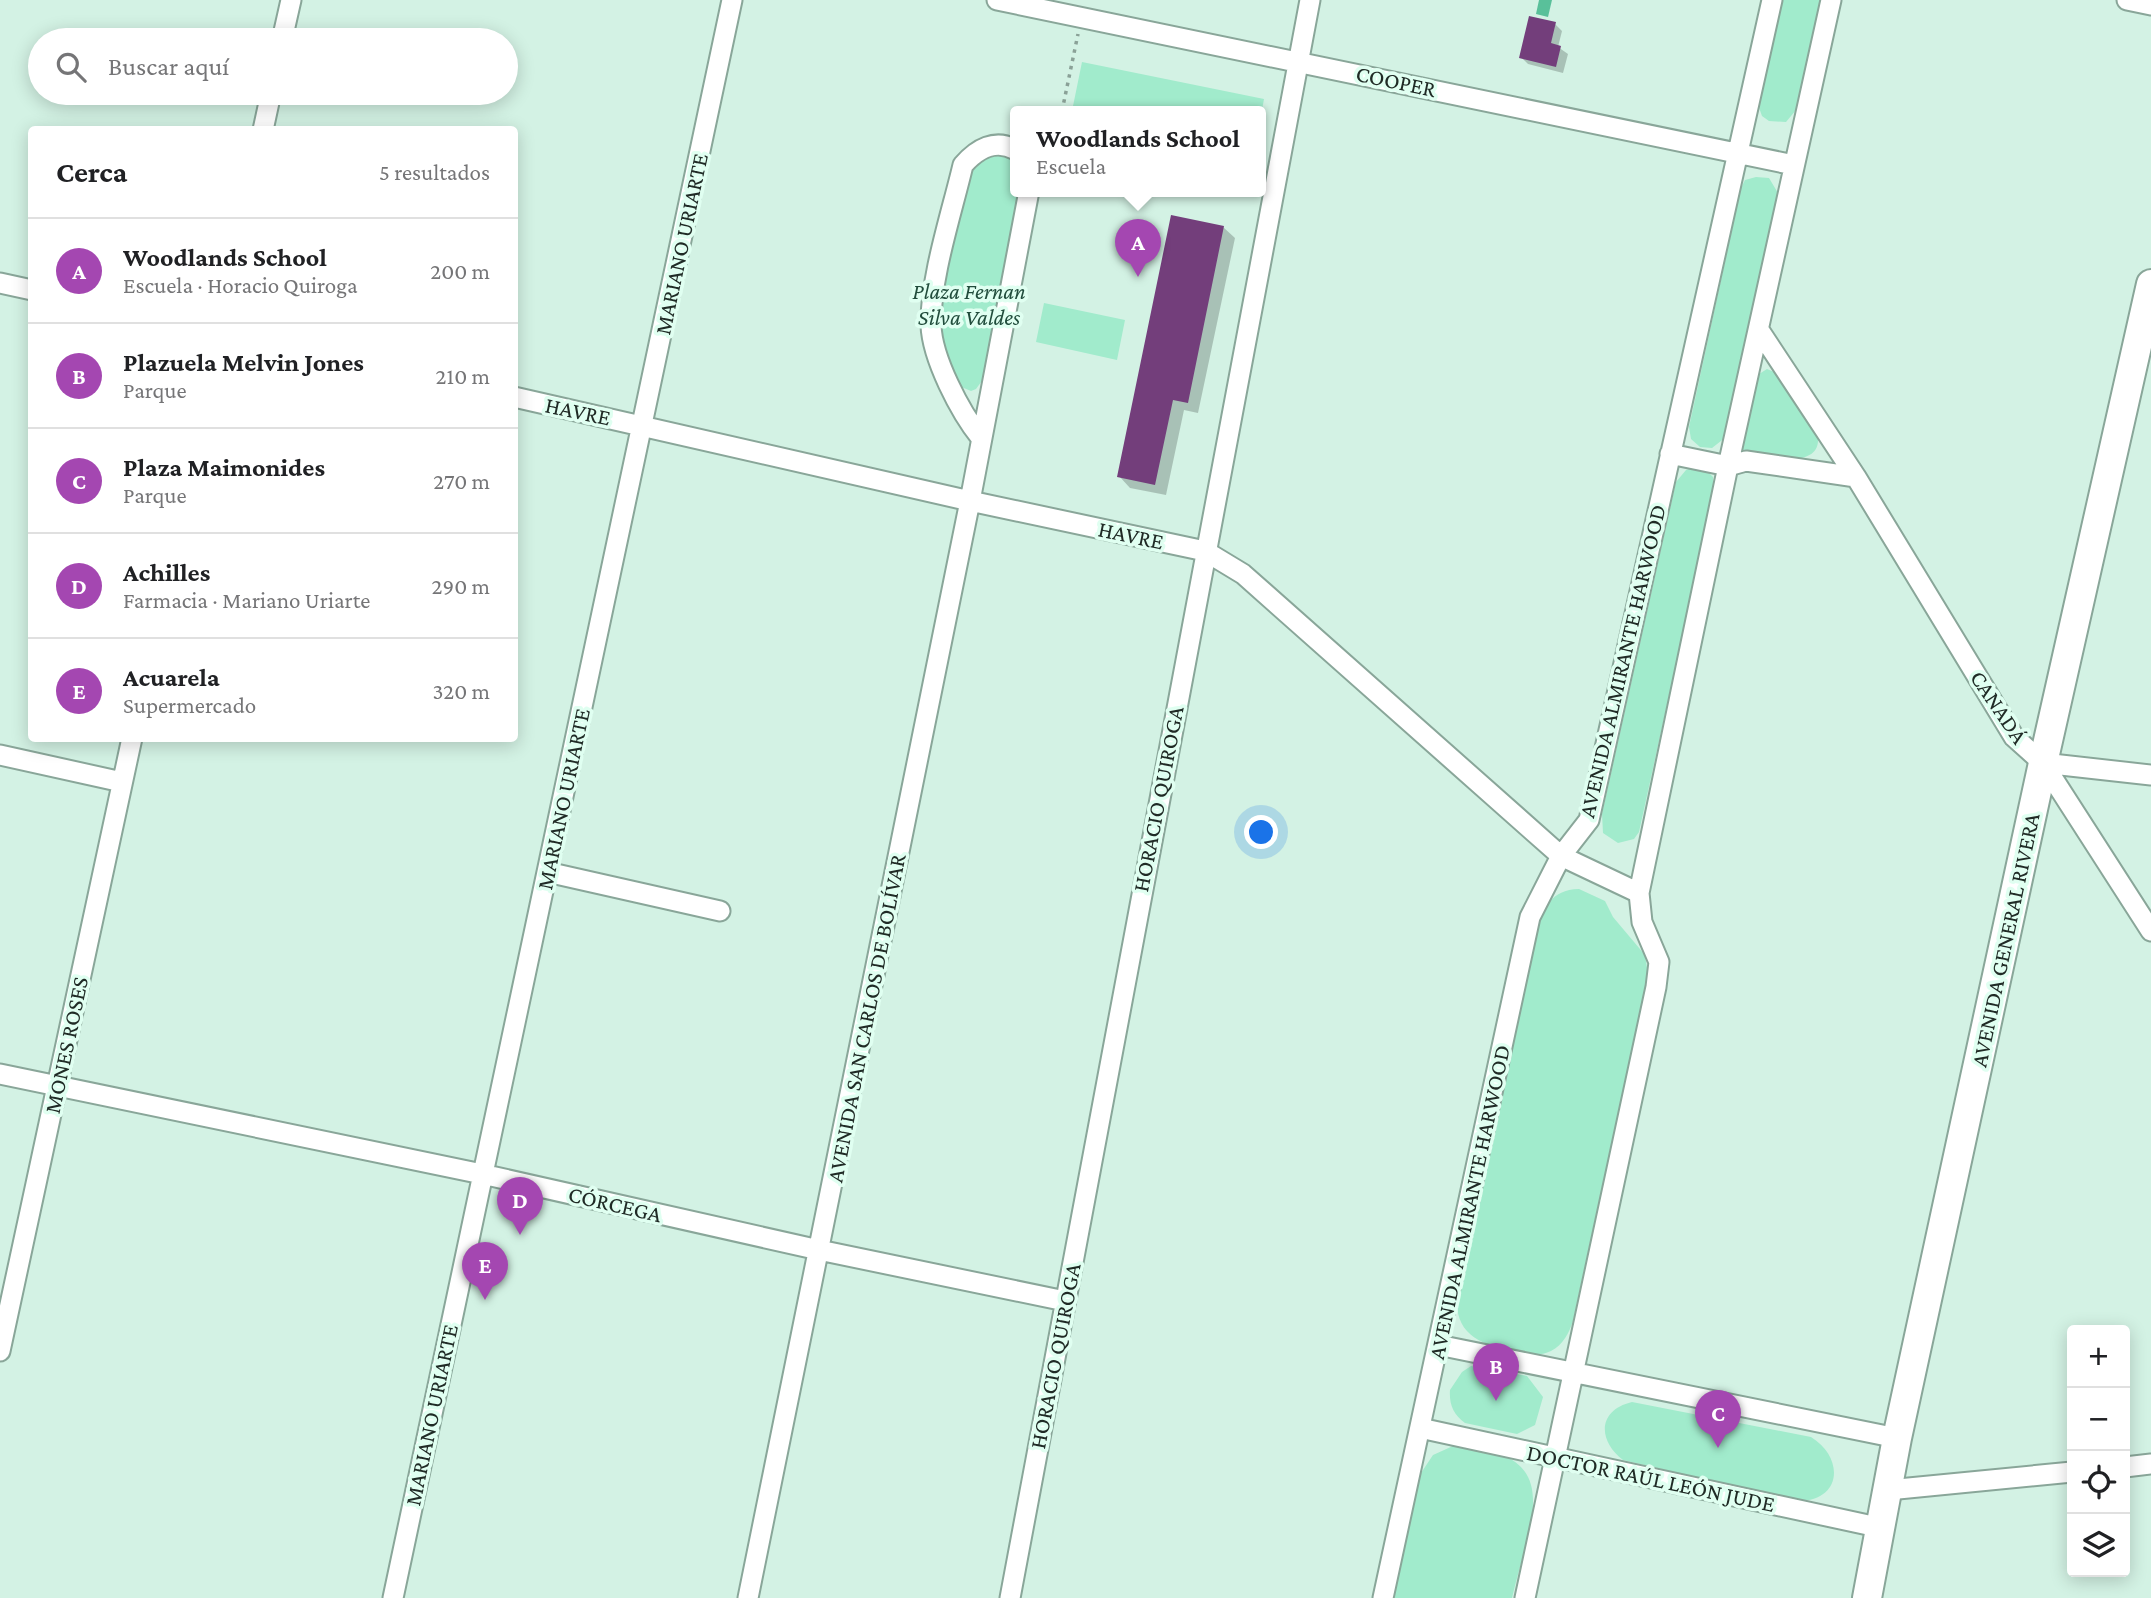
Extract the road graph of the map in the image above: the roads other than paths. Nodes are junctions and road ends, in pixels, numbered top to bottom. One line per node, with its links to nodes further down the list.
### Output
1 (291, 0): 10 (street)
2 (732, 0): 24 (street, MARIANO URIARTE)
3 (998, 0): 9 (street, COOPER)
4 (1310, 0): 11 (street, HORACIO QUIROGA)
5 (1772, 0): 15 (street, AVENIDA ALMIRANTE HARWOOD)
6 (1831, 0): 16 (street)
7 (2127, 0): 8 (street)
8 (2151, 5)
9 (1074, 12): 11 (street, COOPER)
10 (285, 28)
11 (1298, 61): 15 (street, COOPER); 30 (street, HORACIO QUIROGA)
12 (268, 105): 13 (street)
13 (264, 126)
14 (1010, 148): 25 (street)
15 (1738, 152): 16 (street, COOPER); 26 (street, AVENIDA ALMIRANTE HARWOOD)
16 (1794, 165): 21 (street)
17 (1028, 197): 25 (street, AVENIDA SAN CARLOS DE BOLÍVAR)
18 (0, 283): 20 (street)
19 (2151, 284): 22 (main road, AVENIDA GENERAL RIVERA)
20 (28, 289)
21 (1759, 330): 27 (street); 28 (street, CANADÁ)
22 (2142, 365): 33 (main road, AVENIDA GENERAL RIVERA)
23 (518, 398): 24 (street, HAVRE)
24 (642, 425): 29 (street, HAVRE); 37 (street, MARIANO URIARTE)
25 (981, 438): 29 (street, AVENIDA SAN CARLOS DE BOLÍVAR)
26 (1670, 454): 27 (street); 36 (street, AVENIDA ALMIRANTE HARWOOD)
27 (1728, 466): 28 (street); 38 (street)
28 (1856, 477): 33 (street, CANADÁ)
29 (970, 501): 30 (street, HAVRE); 44 (street, AVENIDA SAN CARLOS DE BOLÍVAR)
30 (1205, 551): 36 (street, HAVRE); 45 (street, HORACIO QUIROGA)
31 (131, 742): 35 (street, MONES ROSES)
32 (0, 755): 35 (street)
33 (2043, 763): 34 (street); 40 (street, CANADÁ); 50 (main road, AVENIDA GENERAL RIVERA)
34 (2151, 775)
35 (122, 782): 42 (street, MONES ROSES)
36 (1561, 856): 38 (street, HAVRE); 46 (street, AVENIDA ALMIRANTE HARWOOD)
37 (547, 872): 39 (street); 43 (street, MARIANO URIARTE)
38 (1639, 893): 48 (street)
39 (720, 911)
40 (2151, 931)
41 (0, 1074): 42 (street, CÓRCEGA)
42 (57, 1086): 43 (street, CÓRCEGA); 47 (street, MONES ROSES)
43 (482, 1174): 44 (street, CÓRCEGA); 57 (street, MARIANO URIARTE)
44 (819, 1250): 45 (street, CÓRCEGA); 58 (street, AVENIDA SAN CARLOS DE BOLÍVAR)
45 (1065, 1301): 59 (street, HORACIO QUIROGA)
46 (1438, 1345): 48 (street); 49 (street, AVENIDA ALMIRANTE HARWOOD)
47 (0, 1351)
48 (1574, 1372): 50 (street); 51 (street)
49 (1420, 1428): 51 (street, DOCTOR RAÚL LEÓN JUDE); 60 (street, AVENIDA ALMIRANTE HARWOOD)
50 (1897, 1438): 55 (main road, AVENIDA GENERAL RIVERA)
51 (1557, 1458): 56 (street, DOCTOR RAÚL LEÓN JUDE); 61 (street)
52 (2151, 1464): 53 (street)
53 (2130, 1466)
54 (2067, 1472): 55 (street)
55 (1888, 1490): 56 (main road, AVENIDA GENERAL RIVERA)
56 (1882, 1528): 62 (main road, AVENIDA GENERAL RIVERA)
57 (393, 1598)
58 (748, 1598)
59 (1010, 1598)
60 (1383, 1598)
61 (1525, 1598)
62 (1867, 1598)

